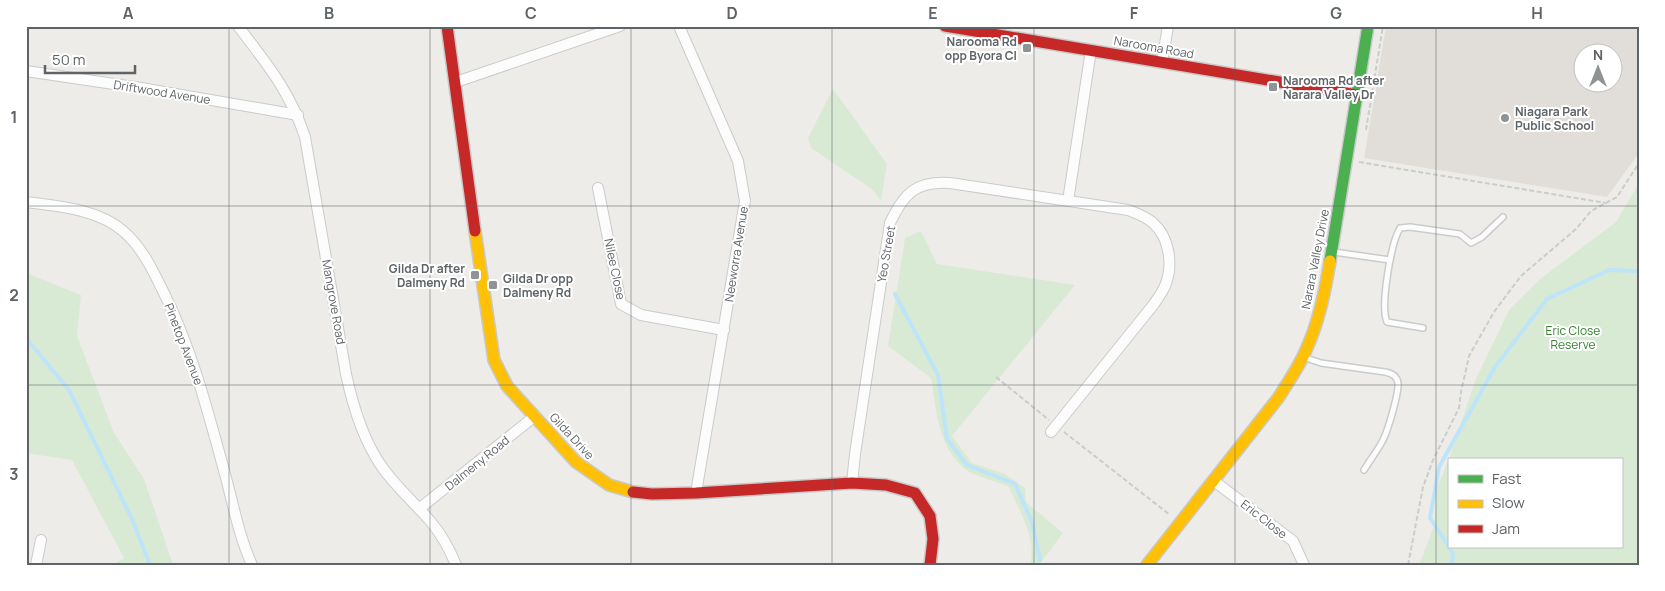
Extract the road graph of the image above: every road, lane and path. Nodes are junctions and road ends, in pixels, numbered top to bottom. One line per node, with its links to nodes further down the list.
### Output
1 (238, 26): 14 (street, Mangrove Road)
2 (447, 26): 12 (street, Gilda Drive)
3 (620, 26): 12 (street)
4 (679, 26): 25 (street, Neeworra Avenue)
5 (946, 26): 8 (street, Narooma Road)
6 (1168, 26): 10 (street)
7 (1368, 26): 13 (street, Narara Valley Drive)
8 (959, 27): 9 (street, Narooma Road)
9 (1091, 50): 10 (street, Narooma Road); 18 (street)
10 (1162, 62): 13 (street, Narooma Road)
11 (26, 71): 14 (street, Driftwood Avenue)
12 (456, 82): 28 (street, Gilda Drive)
13 (1357, 95): 15 (street, Narara Valley Drive)
14 (298, 115): 34 (street, Mangrove Road)
15 (1347, 160): 20 (path); 22 (street, Narara Valley Drive)
16 (1639, 163): 20 (path)
17 (598, 188): 25 (street, Nilee Close)
18 (1068, 200): 29 (street, Yeo Street); 32 (street, Yeo Street)
19 (26, 202): 38 (street, Pinetop Avenue)
20 (1606, 203): 43 (path)
21 (1503, 217): 23 (lane)
22 (1332, 252): 23 (lane); 26 (street, Narara Valley Drive)
23 (1390, 260): 24 (lane)
24 (1423, 328)
25 (724, 330): 33 (street, Neeworra Avenue)
26 (1303, 357): 30 (lane); 31 (street, Narara Valley Drive)
27 (996, 377): 29 (path)
28 (535, 416): 33 (street, Gilda Drive); 34 (street, Dalmeny Road)
29 (1054, 429): 35 (path)
30 (1364, 470)
31 (1214, 481): 41 (street, Narara Valley Drive); 42 (street, Eric Close)
32 (852, 483): 33 (street, Gilda Drive); 40 (street, Gilda Drive)
33 (696, 493)
34 (419, 509): 39 (street, Mangrove Road)
35 (1175, 509)
36 (41, 540): 37 (street)
37 (36, 565)
38 (252, 565)
39 (456, 565)
40 (930, 565)
41 (1147, 565)
42 (1304, 565)
43 (1408, 565)

